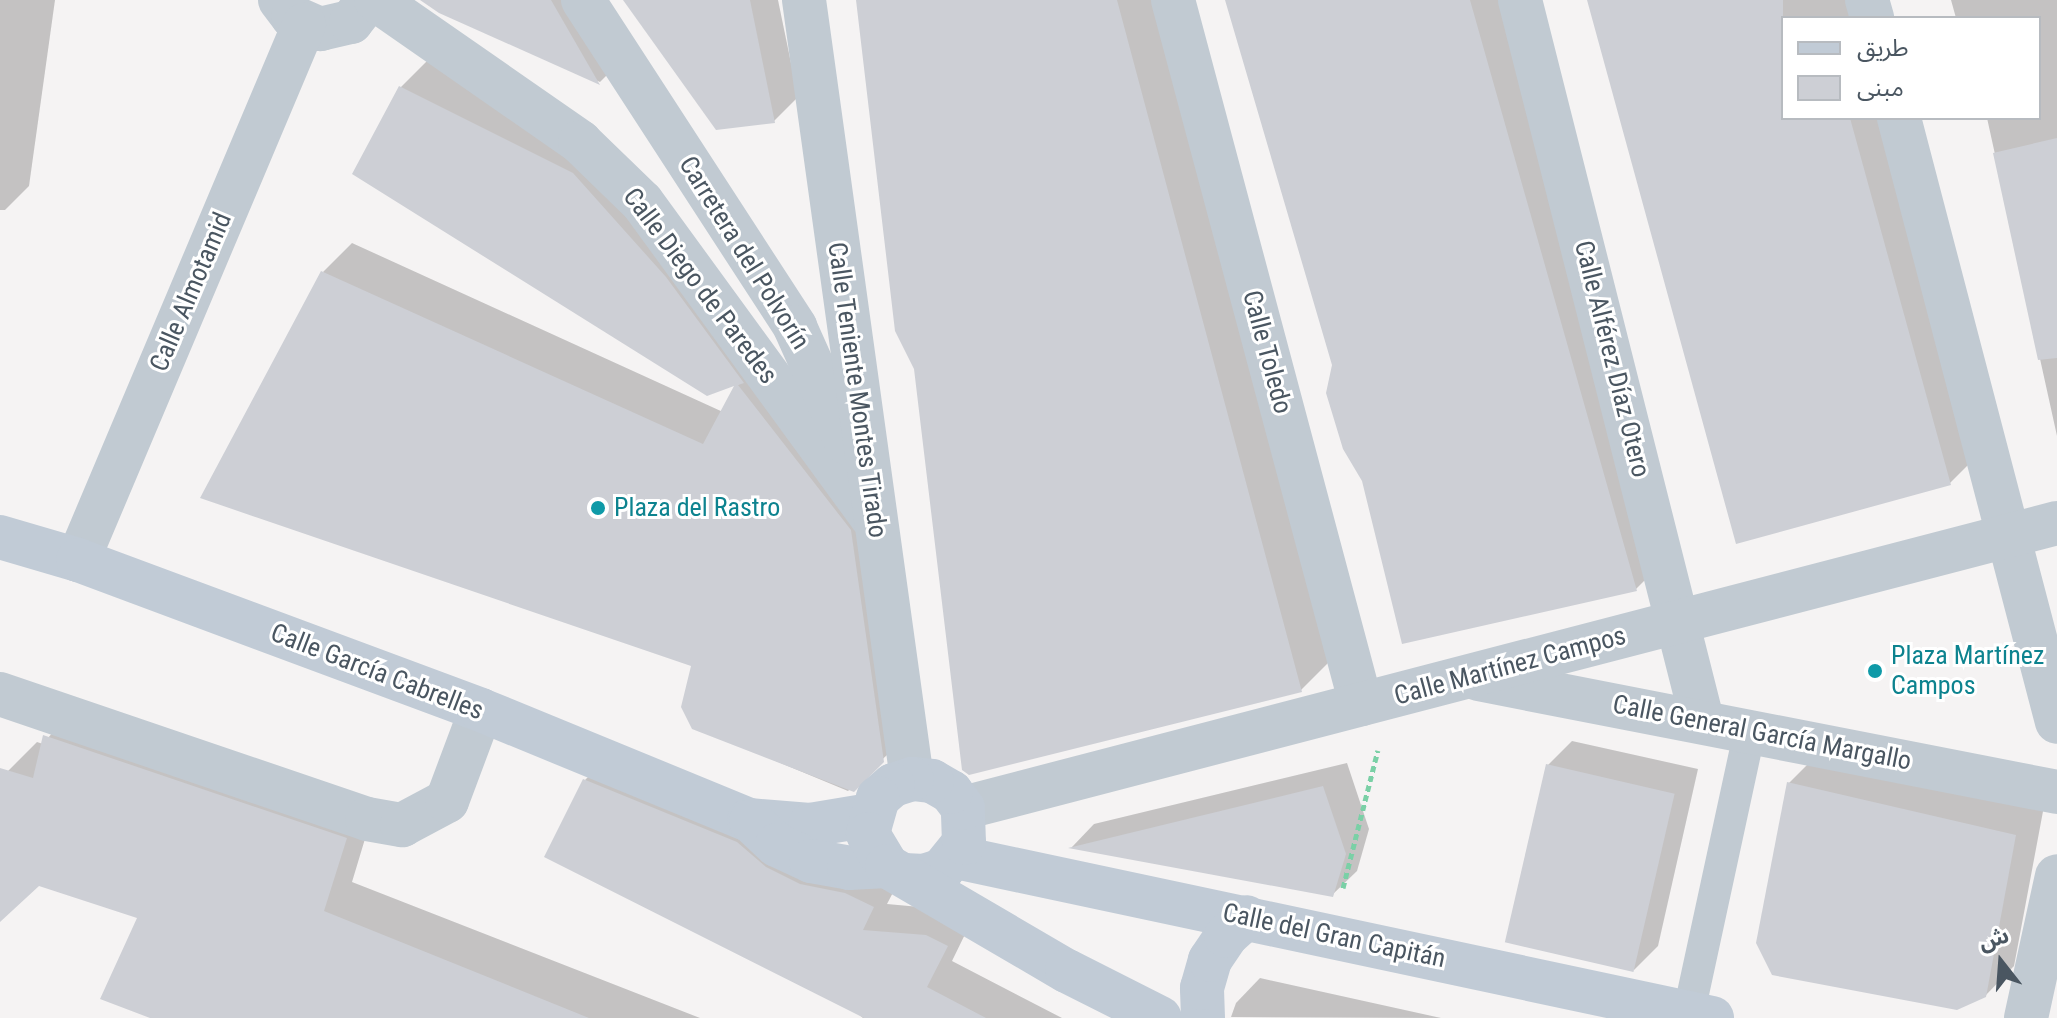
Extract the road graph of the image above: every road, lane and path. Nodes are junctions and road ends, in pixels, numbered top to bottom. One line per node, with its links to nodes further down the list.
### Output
1 (368, 0): 7 (street)
2 (376, 0): 9 (street, Calle Diego de Paredes)
3 (583, 0): 9 (street, Carretera del Polvorín)
4 (804, 0): 9 (street, Calle Teniente Montes Tirado)
5 (1173, 0): 17 (street, Calle Toledo)
6 (1520, 0): 14 (street, Calle Alférez Díaz Otero)
7 (292, 12): 13 (street, Calle Almotamid)
8 (1900, 120): 11 (street)
9 (875, 521): 22 (street, Calle Teniente Montes Tirado)
10 (2057, 523): 11 (street, Calle Martínez Campos)
11 (2012, 535): 14 (street, Calle Martínez Campos); 20 (street)
12 (0, 537): 13 (main road, Calle García Cabrelles)
13 (78, 560): 18 (main road, Calle García Cabrelles)
14 (1680, 622): 15 (street, Calle Martínez Campos); 19 (street, Calle Alférez Díaz Otero)
15 (1467, 677): 17 (street, Calle Martínez Campos); 19 (street, Calle General García Margallo)
16 (2, 697): 18 (street)
17 (1376, 700): 24 (street, Calle Martínez Campos); 31 (path)
18 (481, 710): 26 (main road, Calle García Cabrelles)
19 (1702, 720): 21 (street, Calle General García Margallo)
20 (2057, 722)
21 (1750, 730): 23 (street, Calle General García Margallo); 32 (lane)
22 (912, 779): 24 (main road); 25 (main road)
23 (2057, 792)
24 (963, 808): 27 (main road)
25 (870, 815): 26 (main road, Calle García Cabrelles); 28 (main road)
26 (749, 820): 28 (main road, Calle García Cabrelles)
27 (956, 857): 28 (main road); 30 (main road, Calle del Gran Capitán)
28 (896, 870): 33 (main road)
29 (2057, 876): 35 (street)
30 (1247, 917): 31 (main road, Calle del Gran Capitán); 34 (main road)
31 (1331, 935): 32 (main road, Calle del Gran Capitán)
32 (1701, 1015)
33 (1160, 1018)
34 (1203, 1018)
35 (2026, 1018)

